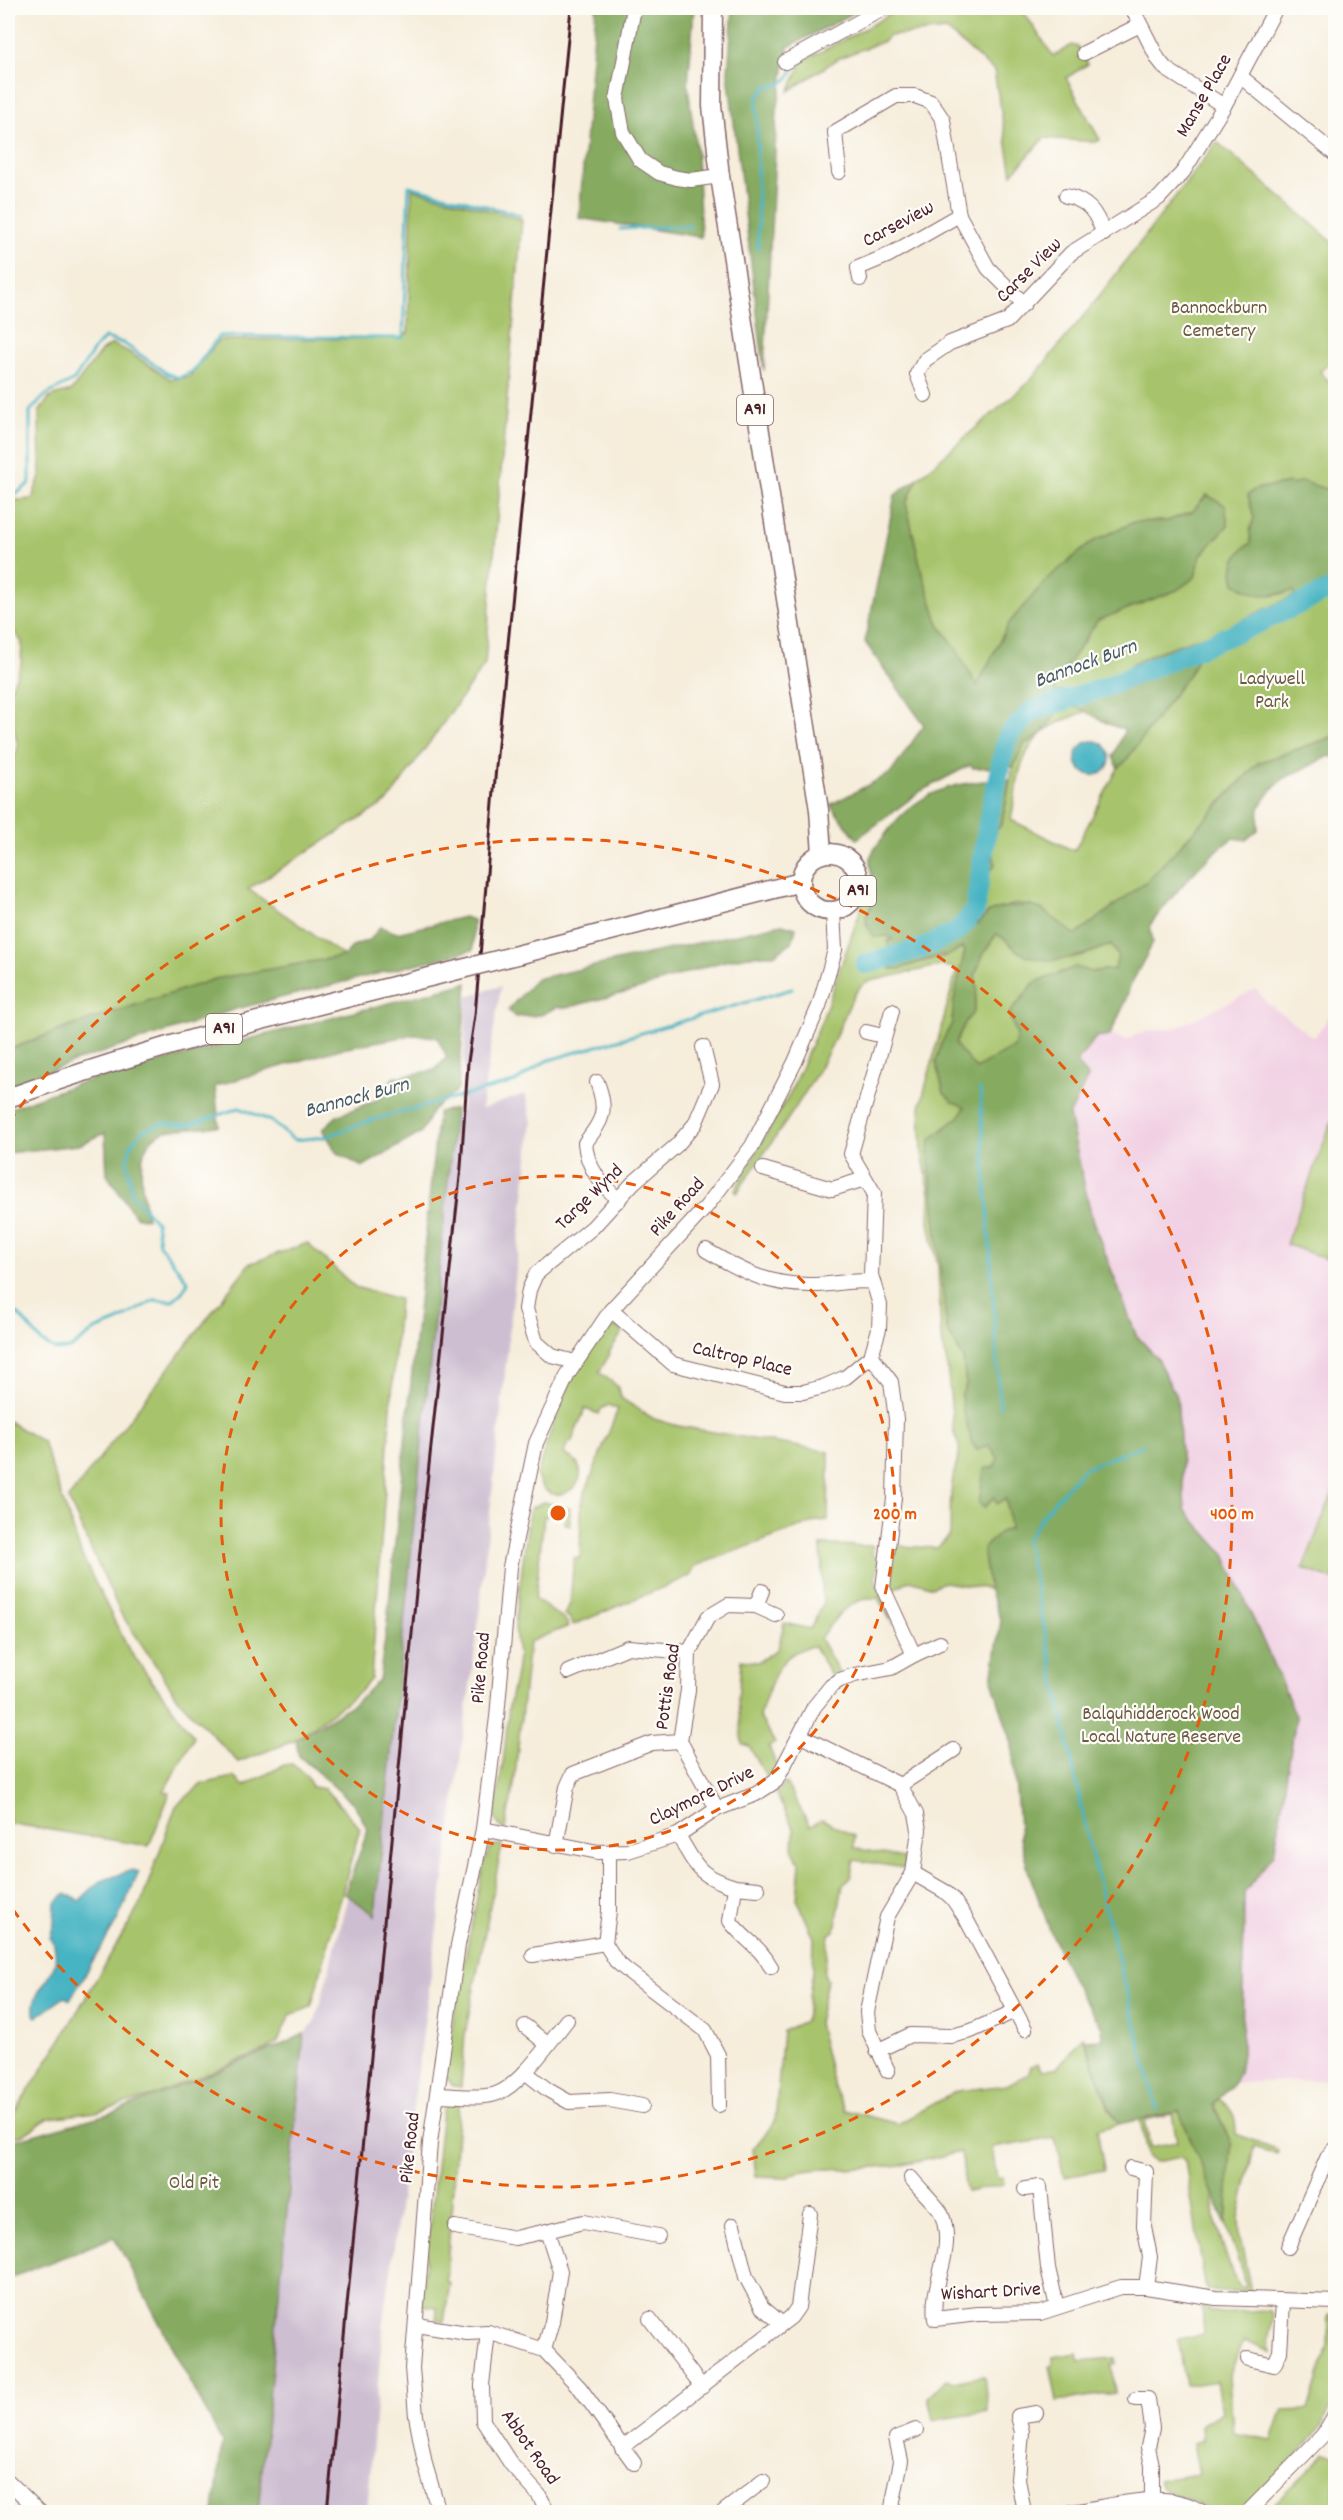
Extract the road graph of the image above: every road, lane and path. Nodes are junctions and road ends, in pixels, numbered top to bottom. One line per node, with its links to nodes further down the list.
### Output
1 (634, 8): 13 (street)
2 (713, 8): 13 (main road, A91)
3 (884, 8): 8 (street)
4 (1132, 8): 6 (street)
5 (1276, 8): 9 (street, Manse Place)
6 (1140, 25): 7 (street); 10 (street)
7 (1084, 53)
8 (785, 62)
9 (1240, 76): 10 (street, Manse Place); 11 (street)
10 (1224, 106): 15 (street, Manse Place)
11 (1335, 154)
12 (839, 172): 16 (street, Carseview)
13 (720, 176): 21 (main road, A91)
14 (1066, 196): 17 (street)
15 (1160, 198): 17 (street, Carse View)
16 (959, 214): 18 (street, Carseview); 19 (street, Carseview)
17 (1104, 234): 19 (street, Carse View)
18 (858, 268)
19 (1024, 304): 20 (street, Carse View)
20 (926, 395)
21 (819, 810): 22 (main road, A91); 23 (main road, A91)
22 (822, 854): 23 (main road, A91); 24 (main road, A91)
23 (841, 855): 25 (main road, A91)
24 (802, 888): 25 (main road, A91); 31 (main road, A91, bridge)
25 (833, 911): 37 (street, Pike Road)
26 (892, 1011): 28 (street)
27 (866, 1032): 28 (street)
28 (883, 1036): 33 (street)
29 (703, 1047): 34 (street, Targe Wynd)
30 (597, 1082): 34 (street)
31 (8, 1098)
32 (763, 1169): 33 (street)
33 (865, 1179): 36 (street)
34 (620, 1200): 39 (street, Targe Wynd)
35 (706, 1250): 36 (street)
36 (873, 1282): 38 (street)
37 (611, 1310): 38 (street, Caltrop Place); 39 (street, Pike Road)
38 (870, 1356): 45 (street)
39 (575, 1362): 52 (street, Pike Road)
40 (762, 1591): 41 (street)
41 (756, 1606): 42 (street, Pottis Road); 44 (street, Pottis Road)
42 (776, 1615)
43 (940, 1643): 45 (street, Claymore Drive)
44 (689, 1652): 46 (street); 48 (street, Pottis Road)
45 (914, 1655): 47 (street, Claymore Drive)
46 (568, 1672)
47 (801, 1736): 50 (street); 51 (street, Claymore Drive)
48 (680, 1742): 51 (street, Pottis Road); 54 (street)
49 (954, 1750): 50 (street)
50 (900, 1785): 56 (street)
51 (717, 1809): 53 (street, Claymore Drive)
52 (483, 1829): 54 (street, Claymore Drive); 70 (street, Pike Road)
53 (678, 1834): 55 (street, Claymore Drive); 57 (street)
54 (556, 1845): 55 (street, Claymore Drive)
55 (609, 1852): 59 (street)
56 (913, 1873): 62 (street); 67 (street)
57 (735, 1887): 58 (street); 61 (street)
58 (758, 1889)
59 (605, 1943): 60 (street); 71 (street)
60 (533, 1955)
61 (771, 1967)
62 (1015, 2011): 65 (street); 67 (street)
63 (567, 2020): 66 (street)
64 (525, 2026): 66 (street)
65 (1025, 2029)
66 (548, 2044): 69 (street)
67 (878, 2051): 68 (street)
68 (888, 2071)
69 (525, 2072): 70 (street); 72 (street)
70 (437, 2095): 88 (street, Pike Road)
71 (719, 2105)
72 (642, 2106)
73 (1335, 2147): 82 (street)
74 (1131, 2168): 83 (street)
75 (910, 2178): 86 (street, Wishart Drive)
76 (1024, 2189): 86 (street, Wishart Drive)
77 (810, 2214): 87 (street)
78 (734, 2225): 87 (street)
79 (455, 2227): 80 (street)
80 (547, 2231): 81 (street); 91 (street)
81 (658, 2235)
82 (1288, 2247)
83 (1146, 2286): 84 (street, Wishart Drive); 86 (street, Wishart Drive)
84 (1283, 2302): 85 (street, Wishart Drive); 92 (street)
85 (1335, 2302)
86 (1057, 2307)
87 (781, 2323): 93 (street)
88 (416, 2325): 90 (street); 107 (street, Pike Road)
89 (652, 2329): 93 (street)
90 (488, 2332): 91 (street); 108 (street, Abbot Road)
91 (544, 2350): 100 (street)
92 (1248, 2359)
93 (702, 2387): 100 (street)
94 (1162, 2396): 104 (street)
95 (1036, 2413): 111 (street)
96 (1335, 2413): 98 (street)
97 (916, 2430): 110 (street)
98 (1323, 2435): 99 (street); 114 (street)
99 (1335, 2444)
100 (622, 2448): 101 (street)
101 (634, 2463)
102 (8, 2481): 106 (street)
103 (763, 2481): 109 (street)
104 (1152, 2501): 105 (street); 113 (street)
105 (1090, 2511): 112 (street)
106 (40, 2512)
107 (439, 2512)
108 (548, 2512)
109 (723, 2512)
110 (891, 2512)
111 (1024, 2512)
112 (1071, 2512)
113 (1202, 2512)
114 (1248, 2512)

